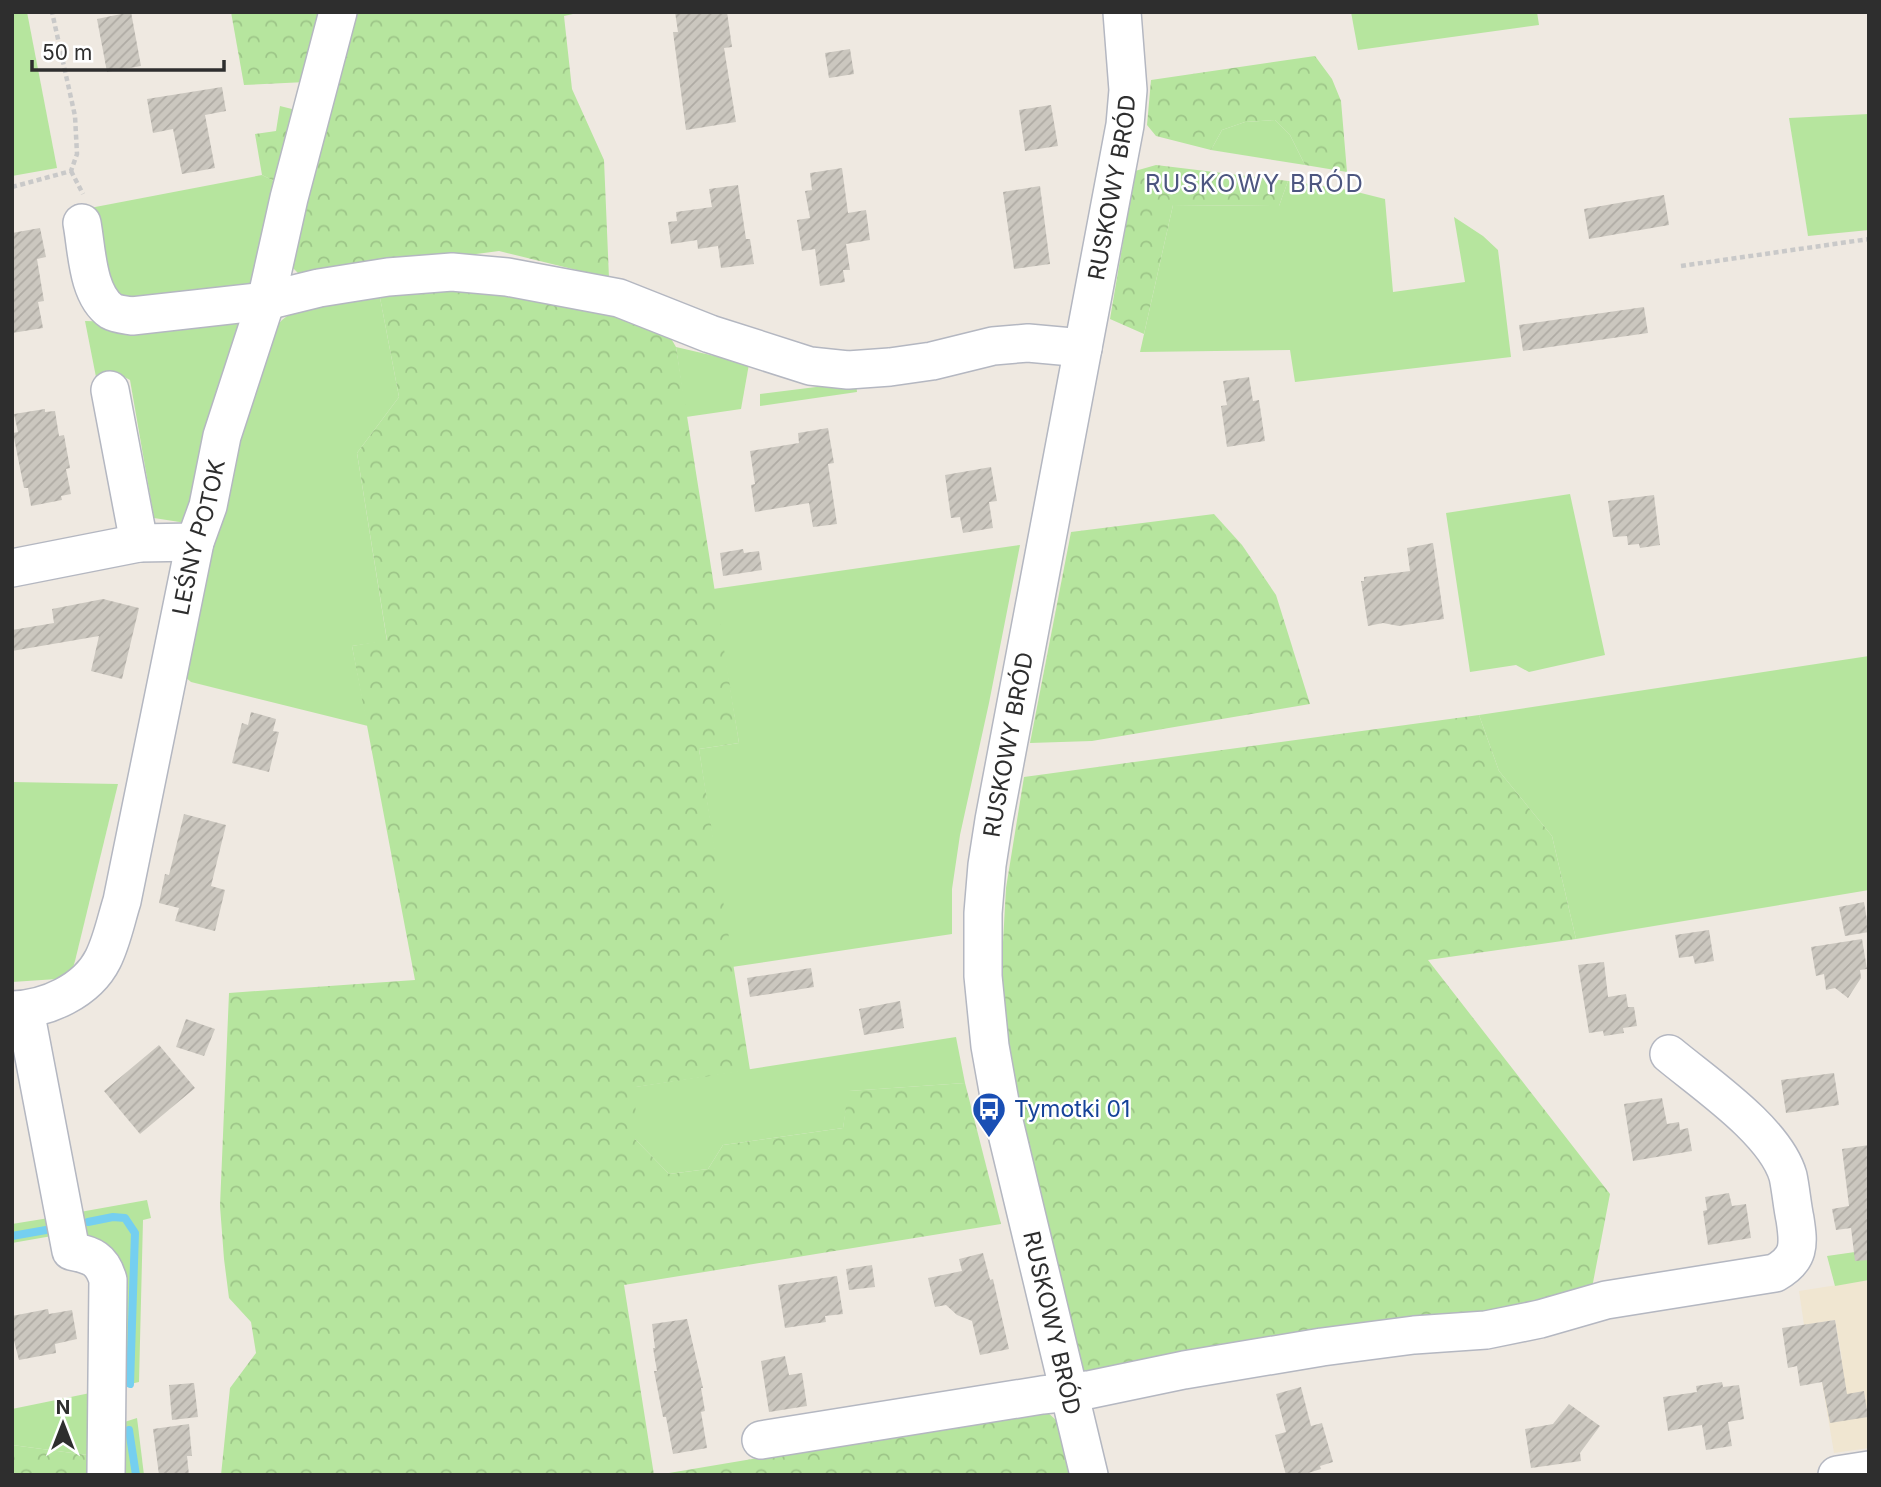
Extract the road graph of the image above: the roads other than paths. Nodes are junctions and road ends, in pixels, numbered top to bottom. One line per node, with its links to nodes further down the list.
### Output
1 (338, 12): 4 (street, LEŚNY POTOK)
2 (1122, 12): 5 (street, RUSKOWY BRÓD)
3 (82, 223): 4 (street)
4 (266, 300): 5 (street); 7 (street, LEŚNY POTOK)
5 (1083, 348): 12 (street, RUSKOWY BRÓD)
6 (110, 390): 8 (street)
7 (195, 542): 8 (street); 10 (street, LEŚNY POTOK)
8 (139, 543): 9 (street)
9 (12, 568)
10 (19, 1010): 15 (street)
11 (1669, 1054): 12 (street)
12 (1068, 1392): 13 (street); 16 (street, RUSKOWY BRÓD)
13 (761, 1440)
14 (1869, 1470): 17 (street)
15 (106, 1475)
16 (1089, 1475)
17 (1837, 1475)

